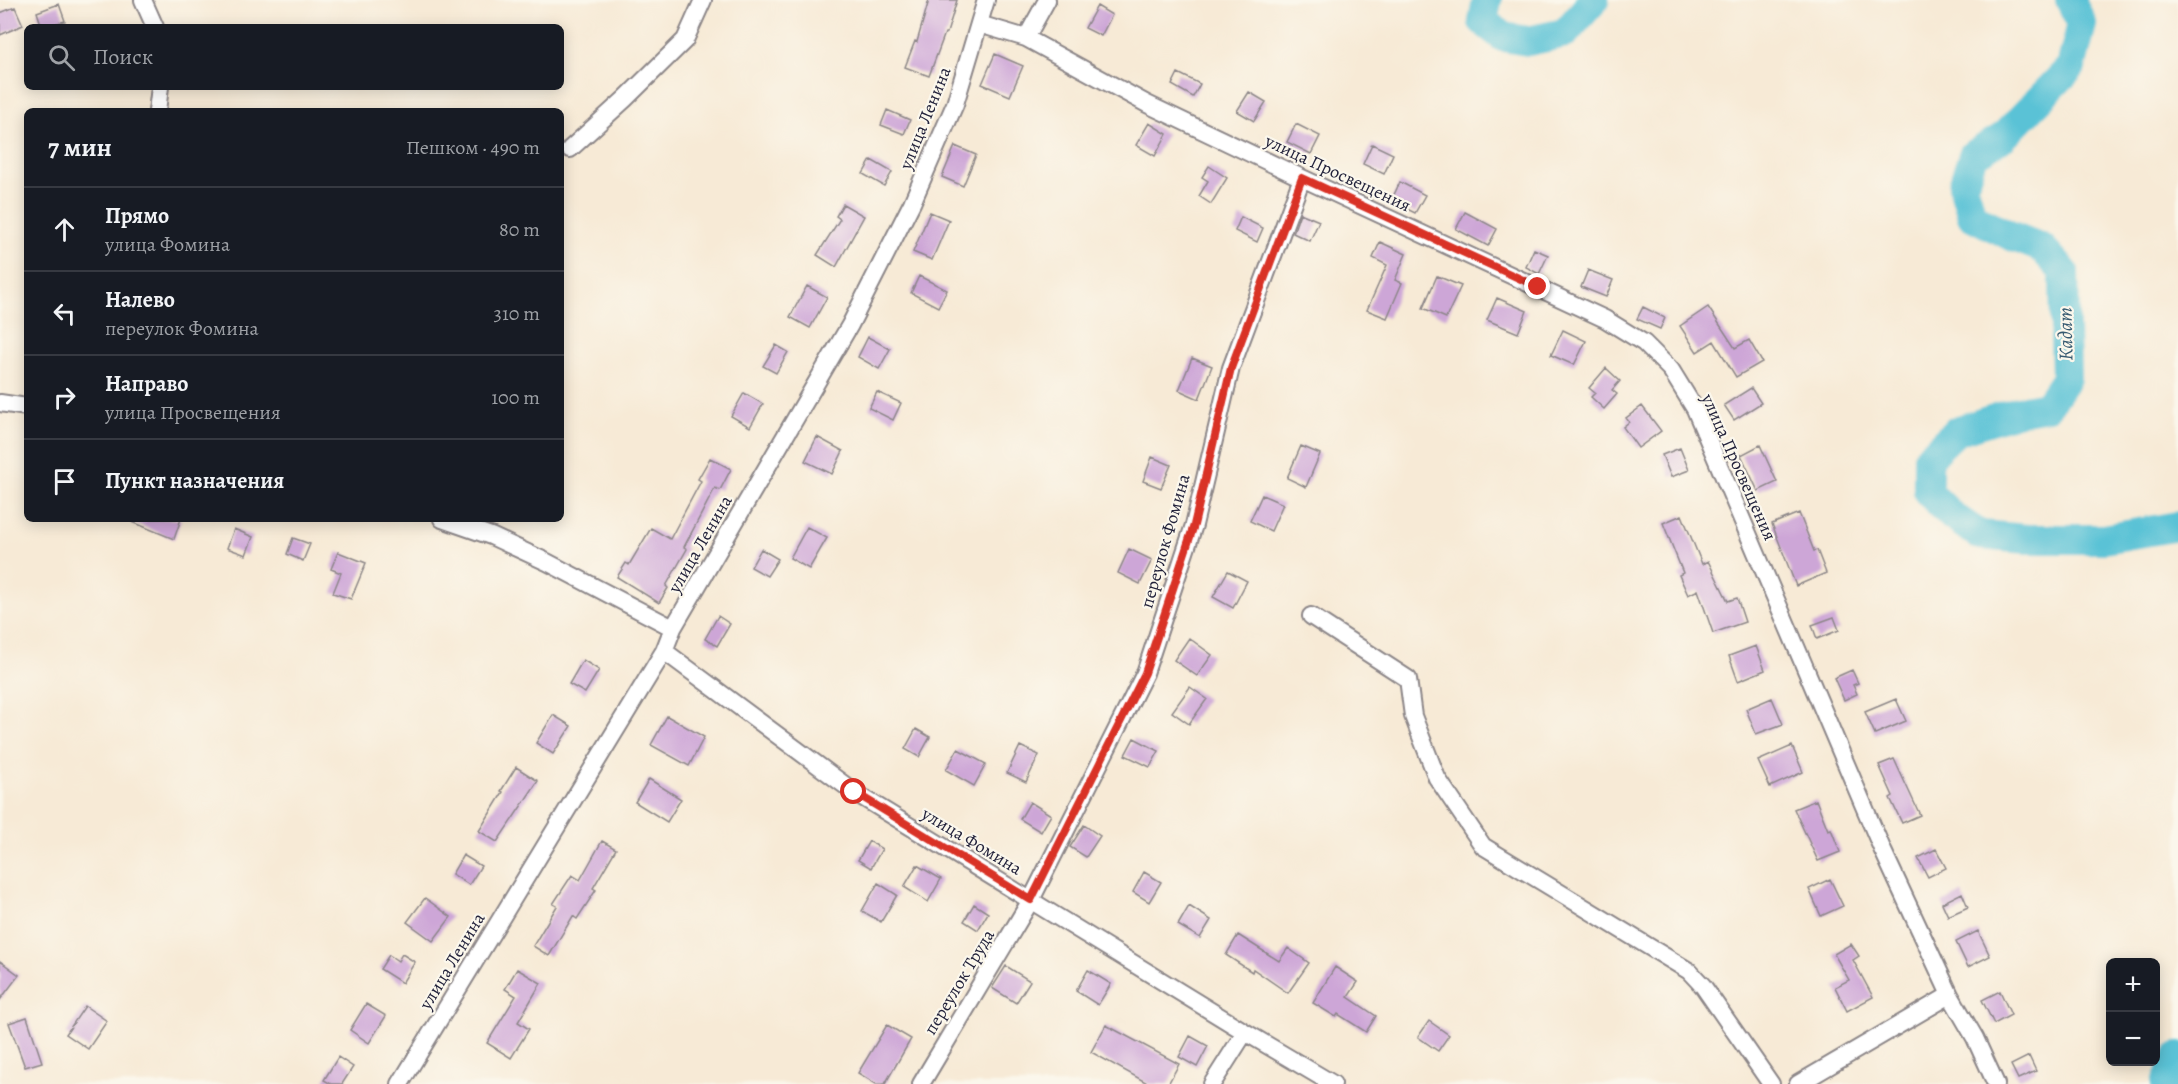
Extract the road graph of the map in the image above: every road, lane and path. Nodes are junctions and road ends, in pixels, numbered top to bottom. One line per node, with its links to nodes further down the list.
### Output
1 (143, 0): 5 (street)
2 (703, 0): 10 (street)
3 (986, 0): 6 (street, улица Ленина)
4 (1047, 0): 7 (street)
5 (154, 24)
6 (980, 24): 7 (street, улица Просвещения); 16 (street, улица Ленина)
7 (1026, 38): 11 (street, улица Просвещения)
8 (160, 90): 9 (street)
9 (157, 108)
10 (570, 149)
11 (1302, 178): 18 (street, переулок Фомина); 19 (street, улица Просвещения)
12 (0, 403): 13 (street)
13 (24, 407)
14 (451, 522): 16 (street)
15 (1311, 616): 25 (street)
16 (673, 628): 17 (street, улица Ленина)
17 (664, 651): 18 (street, улица Фомина); 21 (street, улица Ленина)
18 (1031, 900): 20 (street, улица Фомина); 22 (street, переулок Труда)
19 (1950, 995): 26 (street); 27 (street, улица Просвещения)
20 (1245, 1032): 23 (street); 24 (street, улица Фомина)
21 (400, 1084)
22 (921, 1084)
23 (1212, 1084)
24 (1333, 1084)
25 (1771, 1084)
26 (1798, 1084)
27 (1996, 1084)

